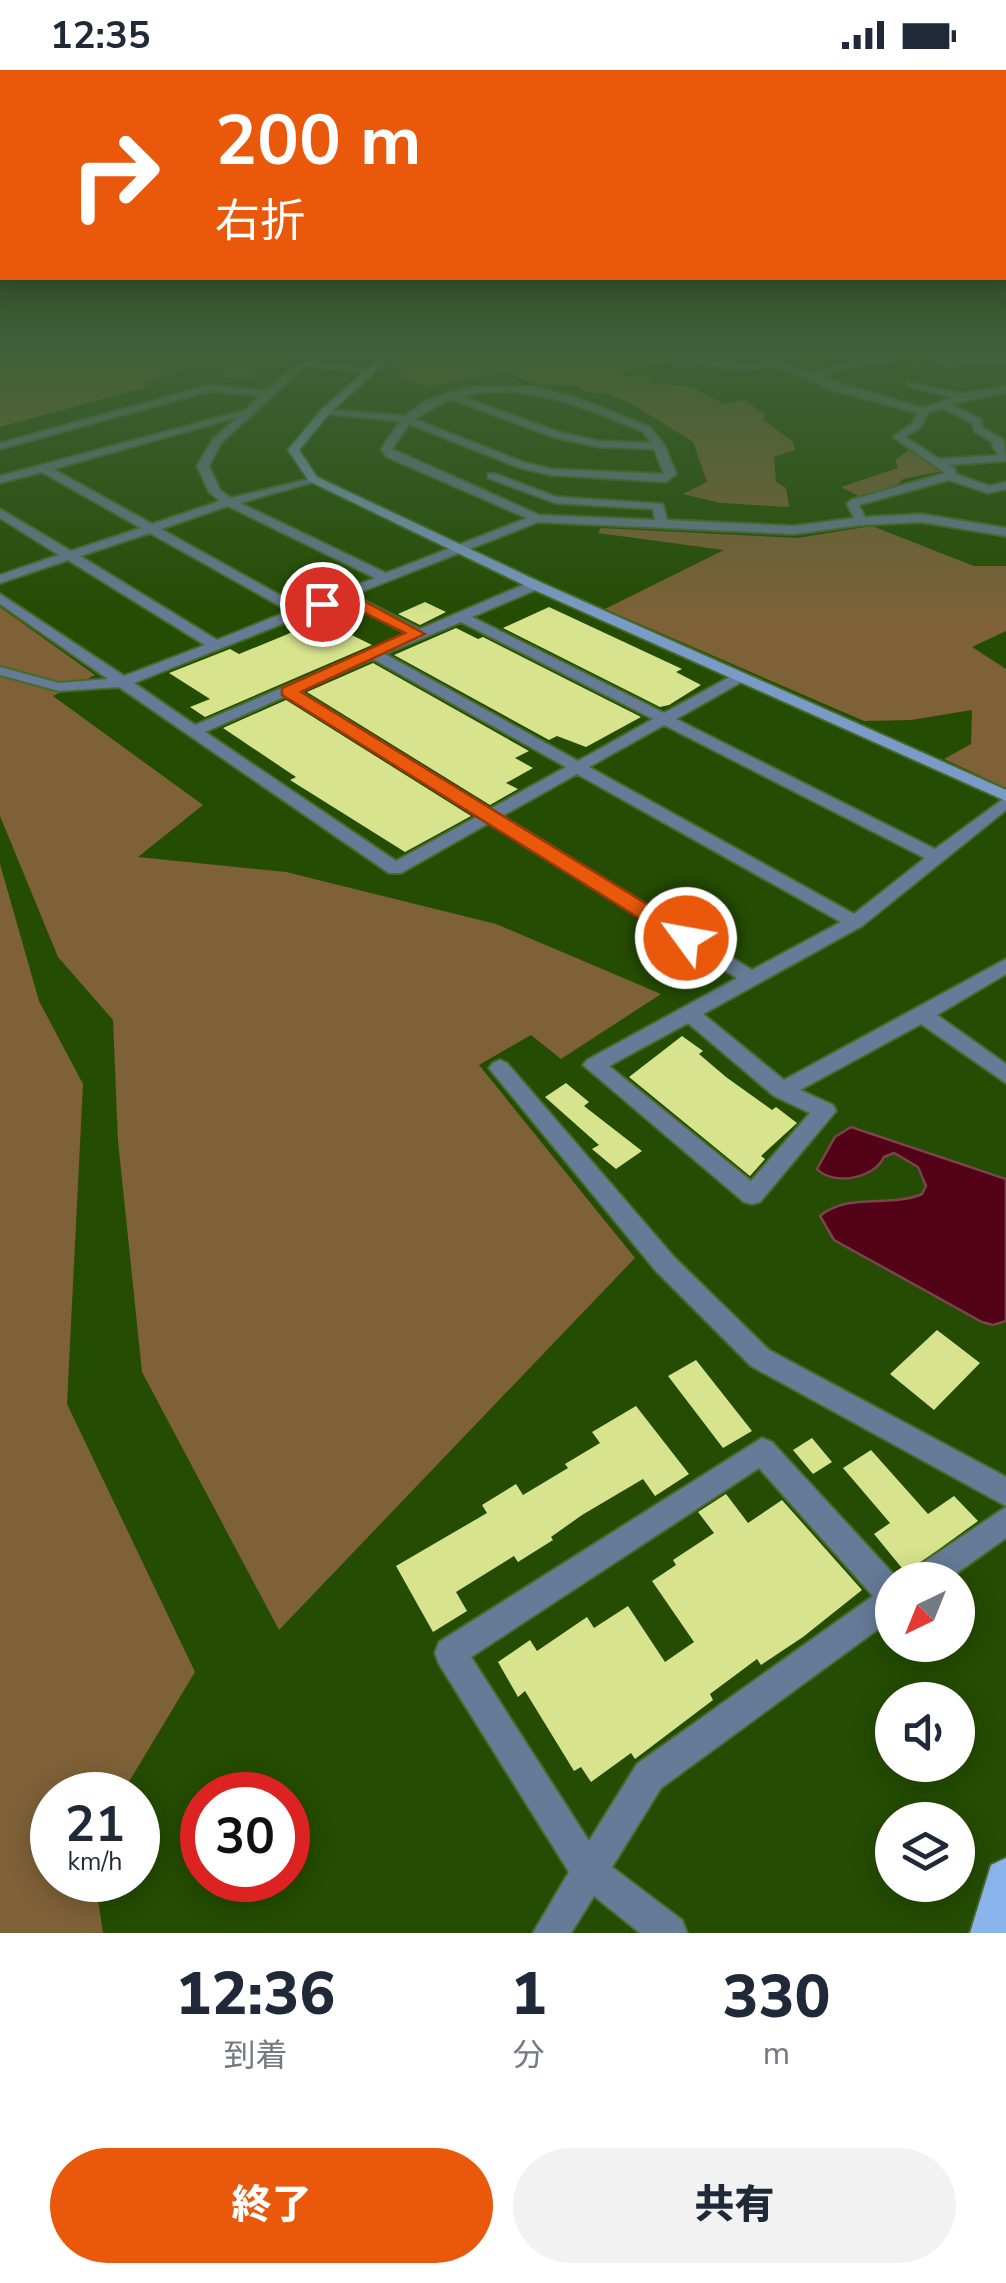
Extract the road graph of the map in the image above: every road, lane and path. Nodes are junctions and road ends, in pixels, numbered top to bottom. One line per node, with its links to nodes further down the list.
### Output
1 (112, 442): 10 (street)
2 (134, 442): 10 (street)
3 (217, 442): 24 (street)
4 (299, 442): 18 (street)
5 (389, 442): 21 (street)
6 (463, 442): 14 (street)
7 (590, 442): 11 (street)
8 (657, 442): 11 (street)
9 (906, 442): 13 (street)
10 (120, 446): 15 (street)
11 (660, 446): 14 (street)
12 (1006, 457): 13 (street)
13 (938, 462): 17 (street)
14 (520, 465): 16 (street)
15 (44, 468): 19 (street); 29 (street)
16 (492, 476): 21 (street); 28 (street)
17 (950, 476): 22 (street); 27 (street)
18 (314, 478): 24 (street); 31 (street)
19 (0, 480)
20 (1006, 485): 22 (street)
21 (464, 487): 26 (street)
22 (988, 490): 23 (street)
23 (1006, 495)
24 (229, 502): 29 (street); 33 (street)
25 (0, 513): 32 (street)
26 (537, 518): 28 (street); 31 (street)
27 (861, 520): 28 (street); 30 (street)
28 (661, 523)
29 (152, 530): 32 (street); 38 (street)
30 (1006, 532)
31 (462, 550): 33 (street); 35 (street)
32 (70, 557): 34 (street); 41 (street)
33 (388, 578): 36 (street)
34 (0, 579)
35 (535, 585): 39 (street); 44 (street)
36 (344, 596): 38 (street); 40 (street)
37 (0, 598): 45 (street)
38 (302, 613): 41 (street)
39 (460, 616): 40 (street); 47 (street)
40 (418, 634): 42 (street)
41 (218, 646): 45 (street)
42 (372, 653): 46 (street); 49 (street)
43 (0, 671): 45 (street)
44 (740, 677): 47 (street); 50 (street)
45 (123, 682): 48 (street)
46 (288, 691): 48 (street); 51 (street)
47 (666, 722): 49 (street); 52 (street)
48 (193, 731): 51 (street)
49 (579, 769): 51 (street); 53 (street)
50 (1006, 799): 52 (street)
51 (492, 818): 55 (street)
52 (937, 857): 53 (street)
53 (855, 922): 55 (street)
54 (1006, 965): 57 (street)
55 (751, 978): 56 (street)
56 (688, 1012): 60 (street); 60 (street)
57 (922, 1016): 59 (street); 60 (street)
58 (500, 1068): 61 (street)
59 (1006, 1075)
60 (782, 1090)
61 (1006, 1492)
62 (1006, 1521): 63 (street)
63 (948, 1562)
64 (875, 1579): 66 (street)
65 (875, 1610): 66 (street)
66 (588, 1870): 68 (street); 69 (street)
67 (1006, 1880): 70 (main road)
68 (551, 1933)
69 (669, 1933)
70 (992, 1933)

